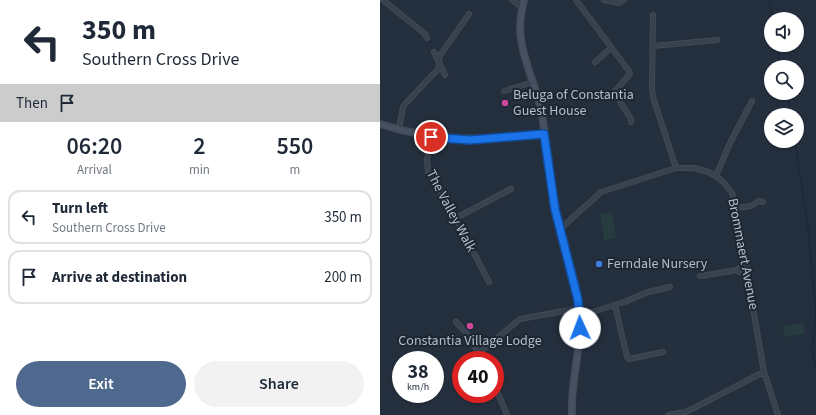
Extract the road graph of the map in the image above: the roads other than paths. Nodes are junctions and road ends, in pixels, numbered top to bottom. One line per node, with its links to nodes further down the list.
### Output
1 (383, 0): 10 (street)
2 (512, 0): 7 (street)
3 (524, 0): 7 (street)
4 (576, 0): 13 (street)
5 (604, 0): 6 (street)
6 (624, 0)
7 (522, 7): 18 (street)
8 (469, 14): 16 (street)
9 (653, 15): 12 (street)
10 (427, 38)
11 (716, 40): 12 (street)
12 (653, 46): 26 (street)
13 (611, 48): 15 (street); 21 (street)
14 (434, 52): 16 (street)
15 (595, 62)
16 (439, 63): 17 (street); 23 (street)
17 (445, 75)
18 (533, 82): 19 (street); 24 (street)
19 (504, 91)
20 (752, 101): 27 (street)
21 (631, 122)
22 (380, 124): 23 (street)
23 (399, 129): 25 (street)
24 (544, 134): 25 (street); 32 (street)
25 (431, 137): 31 (street, The Valley Walk)
26 (676, 168): 27 (street, Brommaert Avenue); 32 (street, Brommaert Avenue)
27 (716, 176): 30 (street, Brommaert Avenue)
28 (511, 189): 31 (street)
29 (763, 202): 30 (street)
30 (736, 208): 33 (street, Brommaert Avenue)
31 (456, 218): 35 (street, The Valley Walk)
32 (559, 230): 38 (street)
33 (747, 269): 34 (street); 44 (street, Brommaert Avenue)
34 (700, 276)
35 (489, 282)
36 (670, 287): 37 (street)
37 (615, 305): 39 (street); 43 (street)
38 (580, 308): 39 (street); 42 (street)
39 (580, 316): 48 (street)
40 (456, 322): 41 (street)
41 (478, 351)
42 (481, 351)
43 (664, 352)
44 (764, 372): 46 (street); 50 (street, Brommaert Avenue)
45 (502, 403): 47 (street)
46 (686, 414): 49 (street)
47 (507, 415)
48 (572, 415)
49 (668, 415)
50 (778, 415)

